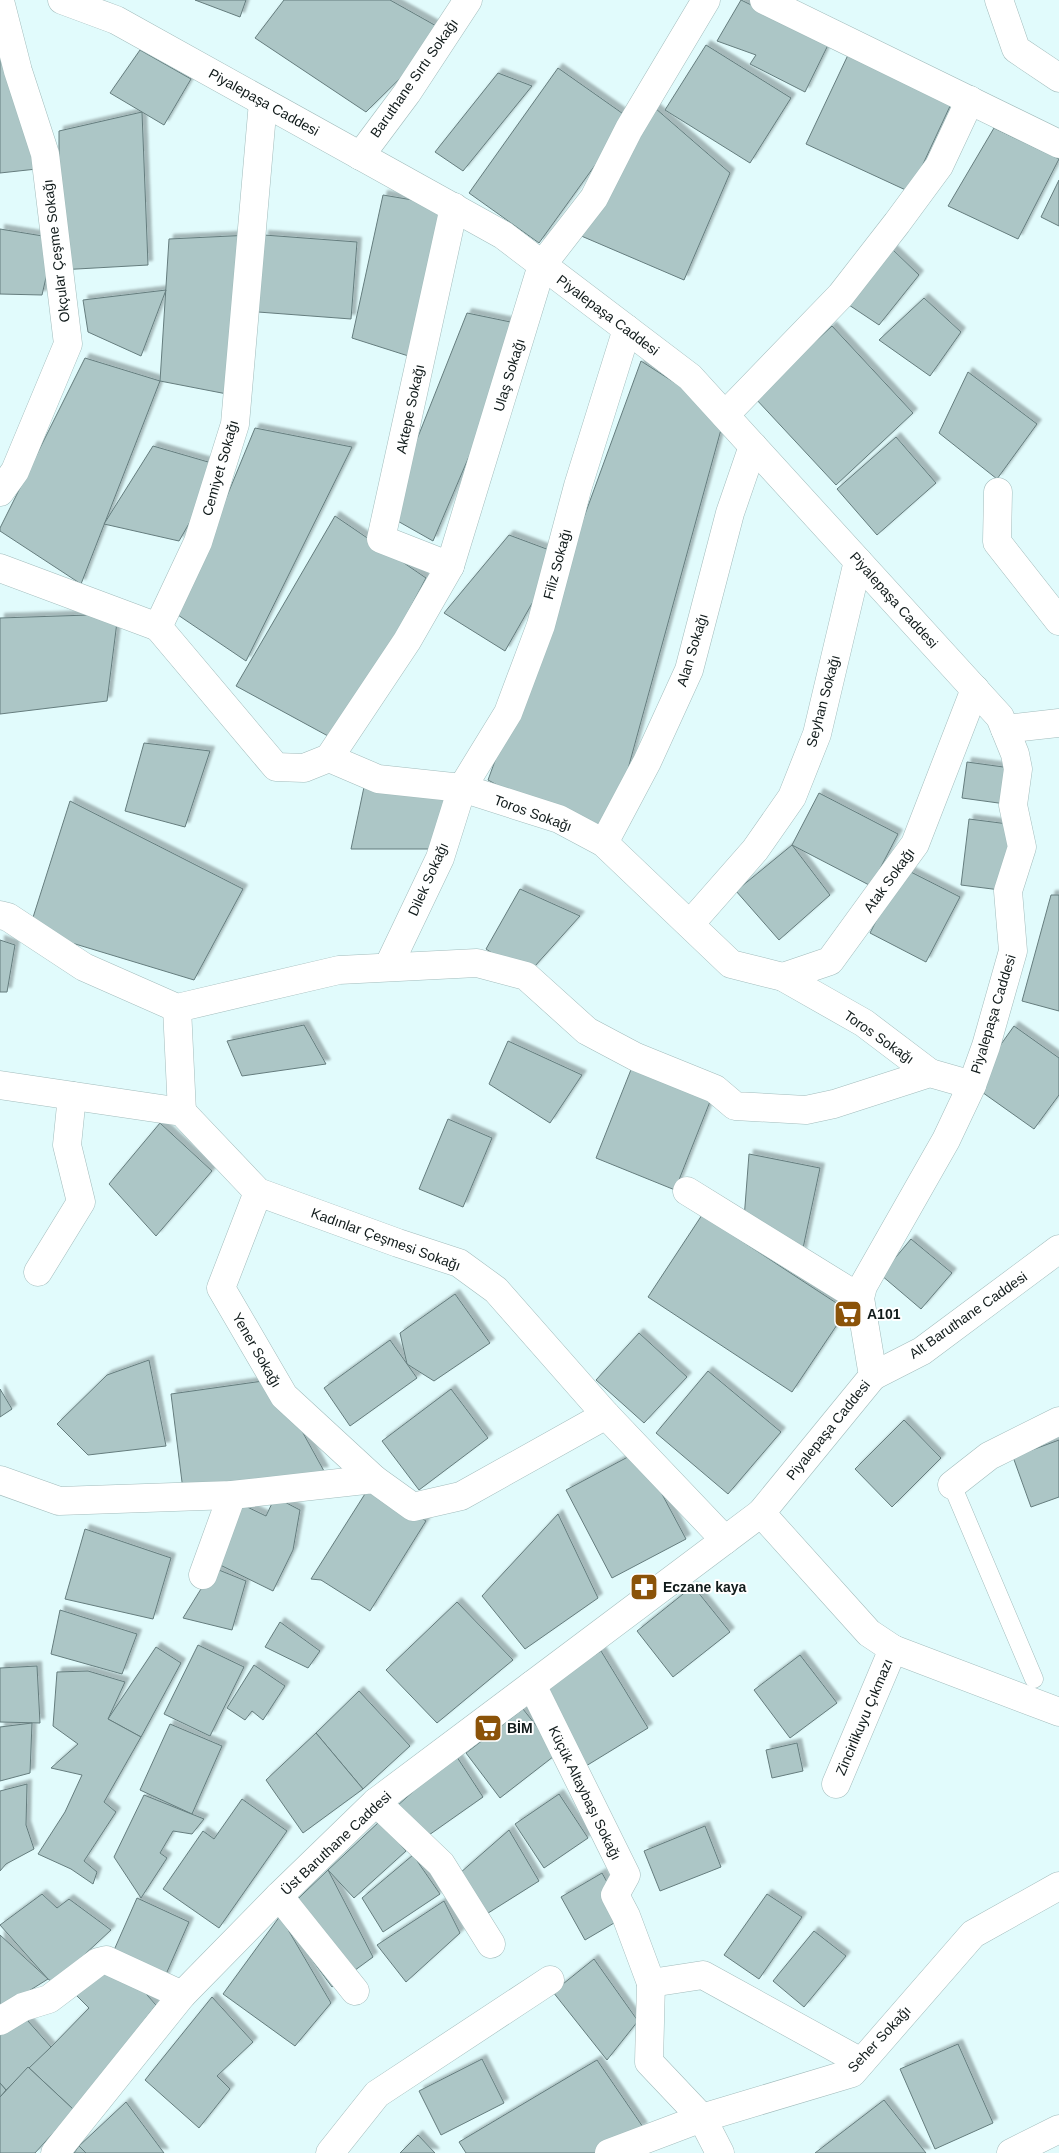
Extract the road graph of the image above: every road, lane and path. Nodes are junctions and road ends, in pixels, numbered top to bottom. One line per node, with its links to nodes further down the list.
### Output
1 (62, 0): 9 (street, Piyalepaşa Caddesi)
2 (468, 0): 11 (street, Baruthane Sırtı Sokağı)
3 (706, 0): 13 (street, Ulaş Sokağı)
4 (764, 0): 8 (street)
5 (998, 0): 7 (street)
6 (0, 1): 17 (street, Okçular Çeşme Sokağı)
7 (1059, 78)
8 (970, 100): 10 (street); 15 (street)
9 (263, 102): 11 (street, Piyalepaşa Caddesi); 23 (street, Cemiyet Sokağı)
10 (1055, 136)
11 (360, 156): 12 (street, Piyalepaşa Caddesi)
12 (454, 207): 13 (street, Piyalepaşa Caddesi); 20 (street, Aktepe Sokağı)
13 (542, 265): 14 (street, Piyalepaşa Caddesi); 20 (street, Ulaş Sokağı)
14 (627, 330): 15 (street, Piyalepaşa Caddesi); 28 (street, Filiz Sokağı)
15 (725, 415): 16 (street, Piyalepaşa Caddesi)
16 (753, 446): 19 (street, Piyalepaşa Caddesi); 29 (street, Alan Sokağı)
17 (0, 492)
18 (998, 492): 22 (street)
19 (858, 561): 24 (street, Piyalepaşa Caddesi); 31 (street, Seyhan Sokağı)
20 (450, 566): 27 (street, Ulaş Sokağı)
21 (0, 568): 23 (street)
22 (1059, 620)
23 (158, 627): 27 (street)
24 (975, 689): 26 (street, Piyalepaşa Caddesi); 33 (street, Atak Sokağı)
25 (1059, 723): 26 (street)
26 (1005, 729): 36 (street, Piyalepaşa Caddesi)
27 (329, 758): 28 (street, Toros Sokağı)
28 (462, 788): 29 (street, Toros Sokağı); 32 (street, Dilek Sokağı)
29 (604, 843): 31 (street, Toros Sokağı)
30 (3, 912): 34 (street)
31 (690, 924): 33 (street, Toros Sokağı)
32 (388, 967): 34 (street); 35 (street)
33 (783, 977): 35 (street, Toros Sokağı)
34 (178, 1008): 39 (street)
35 (930, 1073): 36 (street)
36 (972, 1085): 44 (street, Piyalepaşa Caddesi)
37 (0, 1086): 38 (street)
38 (72, 1096): 39 (street); 43 (street)
39 (182, 1112): 41 (street, Kadınlar Çeşmesi Sokağı)
40 (687, 1191): 44 (street)
41 (258, 1192): 46 (street, Kadınlar Çeşmesi Sokağı); 48 (street, Yener Sokağı)
42 (1059, 1249): 45 (street, Alt Baruthane Caddesi)
43 (38, 1272)
44 (860, 1298): 45 (street, Piyalepaşa Caddesi)
45 (873, 1376): 52 (street, Piyalepaşa Caddesi)
46 (606, 1415): 48 (street); 53 (street, Kadınlar Çeşmesi Sokağı)
47 (1059, 1421): 50 (street)
48 (374, 1479): 51 (street)
49 (0, 1480): 51 (street)
50 (952, 1485): 56 (lane)
51 (232, 1495): 54 (street)
52 (761, 1513): 53 (street, Üst Baruthane Caddesi); 55 (street)
53 (725, 1540): 57 (street, Üst Baruthane Caddesi)
54 (202, 1575)
55 (893, 1649): 58 (street); 59 (street, Zincirlikuyu Çıkmazı)
56 (1034, 1679)
57 (532, 1685): 60 (street, Üst Baruthane Caddesi); 65 (street, Küçük Altaybaşı Sokağı)
58 (1059, 1712)
59 (836, 1784)
60 (376, 1802): 62 (street, Üst Baruthane Caddesi); 63 (street)
61 (1059, 1886): 69 (street, Seher Sokağı)
62 (279, 1896): 66 (street); 67 (street, Üst Baruthane Caddesi)
63 (492, 1944)
64 (550, 1980): 73 (street)
65 (651, 1983): 69 (street); 70 (street, Küçük Altaybaşı Sokağı)
66 (355, 1991)
67 (182, 1995): 68 (street); 72 (street, Üst Baruthane Caddesi)
68 (0, 2021)
69 (861, 2062): 70 (street, Seher Sokağı)
70 (702, 2118): 74 (street, Seher Sokağı); 75 (street, Küçük Altaybaşı Sokağı)
71 (1059, 2129): 76 (street)
72 (55, 2153)
73 (330, 2153)
74 (609, 2153)
75 (720, 2153)
76 (1012, 2153)

